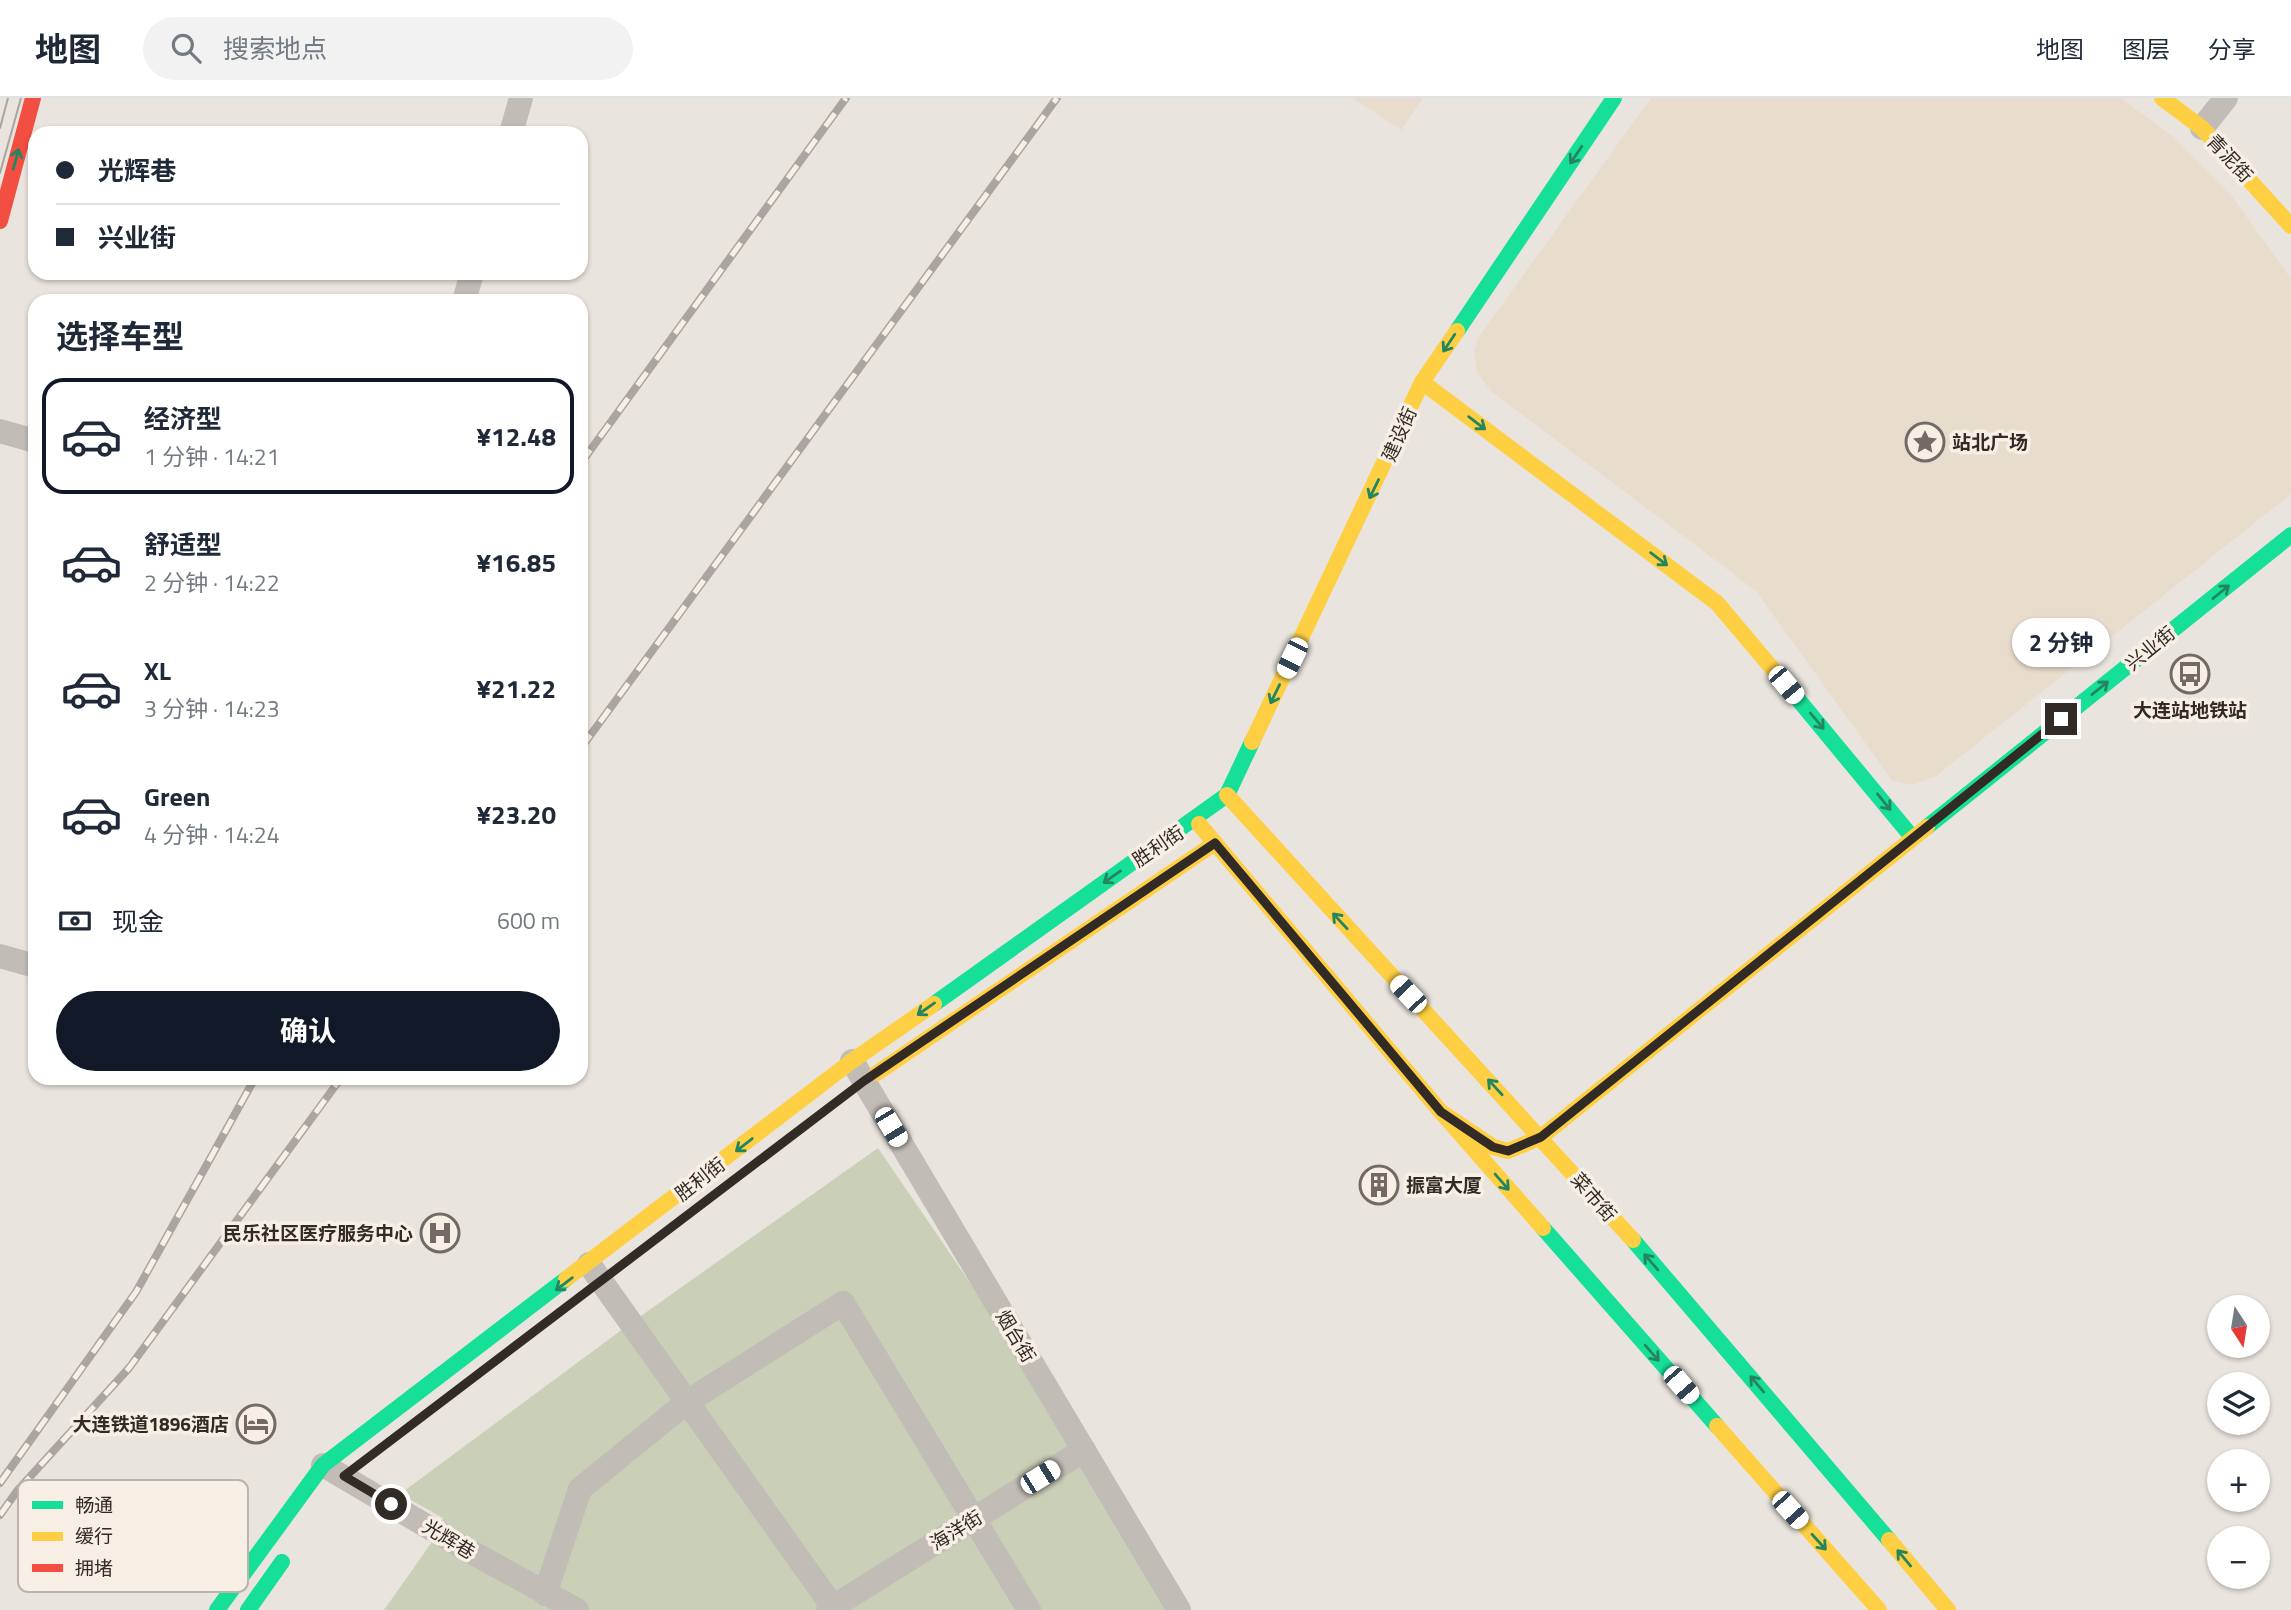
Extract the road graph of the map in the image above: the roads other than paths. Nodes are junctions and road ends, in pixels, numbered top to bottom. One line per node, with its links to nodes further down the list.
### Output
1 (33, 98): 8 (main road, one-way to 1)
2 (521, 98): 6 (street)
3 (1614, 98): 10 (main road, 建设街, one-way to 10)
4 (2162, 98): 7 (main road, 青泥街)
5 (2226, 98): 7 (street)
6 (514, 126)
7 (2202, 128): 9 (main road, 青泥街)
8 (0, 221)
9 (2291, 226)
10 (1422, 382): 14 (main road, 建设街, one-way to 14); 16 (main road, one-way to 16)
11 (0, 431): 12 (street)
12 (28, 439)
13 (2291, 535): 16 (main road, 兴业街, one-way to 13)
14 (1227, 795): 15 (main road, 胜利街); 22 (main road, 菜市街, one-way to 14)
15 (1196, 820): 17 (main road); 20 (main road, 胜利街, one-way to 20)
16 (1912, 837): 22 (main road, 兴业街)
17 (1215, 843): 20 (main road, 胜利街); 21 (main road)
18 (0, 956): 19 (street)
19 (28, 963)
20 (854, 1079): 23 (main road, 胜利街, one-way to 23); 25 (street, 烟台街)
21 (1441, 1112): 22 (main road, 兴业街); 38 (main road, one-way to 38)
22 (1541, 1137): 39 (main road, 菜市街, one-way to 22)
23 (598, 1277): 24 (street); 26 (main road, 胜利街, one-way to 26)
24 (687, 1402): 27 (street); 31 (street); 32 (street)
25 (1084, 1450): 27 (street, 海洋街); 37 (street, 烟台街)
26 (341, 1473): 29 (main road, 胜利街); 31 (street, 光辉巷)
27 (973, 1519): 32 (street, 海洋街); 36 (street)
28 (296, 1543): 34 (main road)
29 (248, 1576)
30 (233, 1592): 33 (main road, 胜利街)
31 (545, 1594): 35 (street, 光辉巷)
32 (831, 1609)
33 (217, 1610)
34 (248, 1610)
35 (577, 1610)
36 (1029, 1610)
37 (1179, 1610)
38 (1879, 1610)
39 (1948, 1610)

